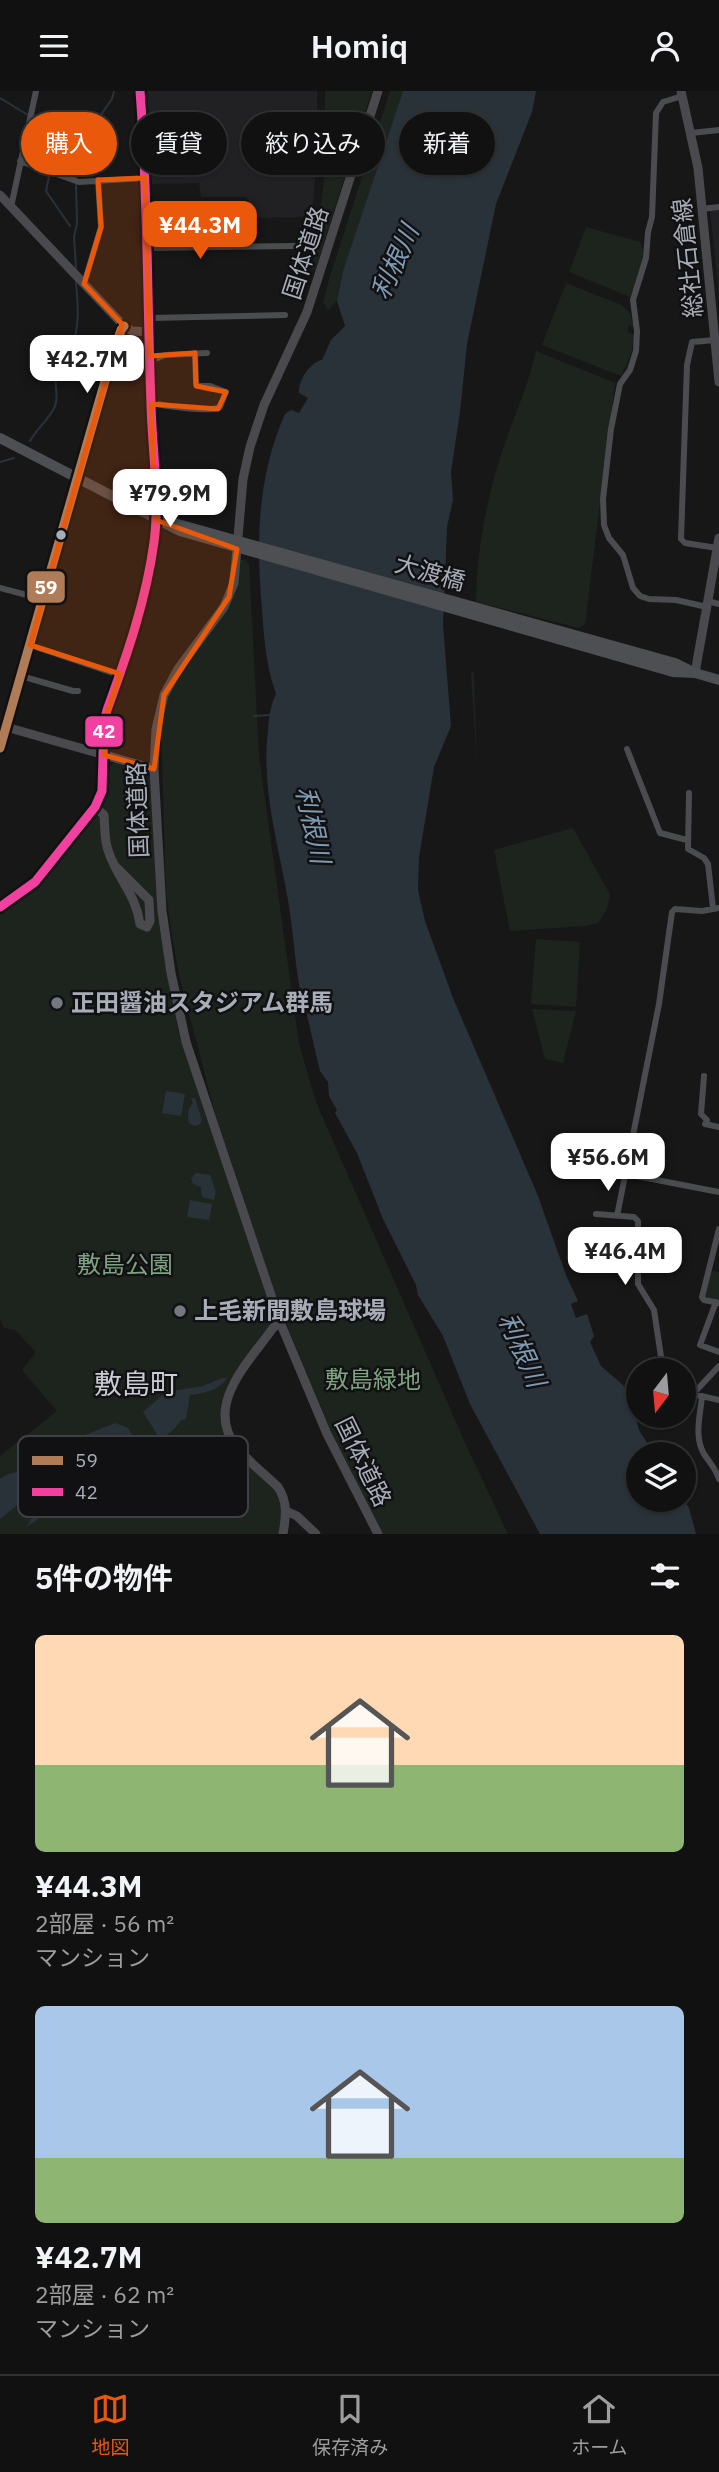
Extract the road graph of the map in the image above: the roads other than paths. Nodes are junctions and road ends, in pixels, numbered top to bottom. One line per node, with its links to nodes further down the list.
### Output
1 (36, 91): 7 (street)
2 (140, 91): 8 (street)
3 (378, 91): 46 (street, 国体道路)
4 (681, 93): 6 (street, 総社石倉線); 34 (street)
5 (719, 129): 6 (street)
6 (691, 133): 13 (street, 総社石倉線)
7 (20, 161): 9 (street); 11 (street)
8 (145, 178): 9 (street); 15 (street)
9 (98, 180): 16 (street)
10 (0, 195): 11 (street)
11 (11, 207): 16 (street)
12 (719, 207): 13 (street)
13 (702, 209): 21 (street, 総社石倉線)
14 (294, 246): 15 (street)
15 (148, 249): 18 (street)
16 (84, 283): 19 (street)
17 (285, 315): 18 (street)
18 (150, 319): 20 (street)
19 (124, 326): 20 (street); 28 (street)
20 (150, 332): 24 (street)
21 (717, 340): 25 (street, 総社石倉線); 31 (street)
22 (195, 353): 23 (street); 24 (street); 26 (street)
23 (207, 353)
24 (150, 361): 26 (street)
25 (719, 382)
26 (151, 404): 29 (street)
27 (0, 438): 28 (main road, 大渡橋)
28 (77, 480): 29 (main road, 大渡橋); 33 (street)
29 (156, 520): 37 (main road, 大渡橋); 38 (street)
30 (719, 538): 31 (street)
31 (717, 548): 34 (street)
32 (0, 588): 33 (street)
33 (42, 599): 36 (street)
34 (708, 604): 35 (street); 37 (street)
35 (719, 604)
36 (30, 645): 38 (street); 39 (street)
37 (695, 673): 40 (main road, 大渡橋)
38 (120, 675): 45 (street)
39 (21, 676): 41 (street); 42 (street)
40 (719, 680)
41 (78, 691)
42 (6, 727): 43 (street); 45 (street)
43 (0, 748)
44 (627, 749): 49 (street)
45 (104, 755): 46 (street); 48 (street)
46 (155, 769): 63 (street, 国体道路)
47 (689, 793): 49 (street)
48 (95, 807): 50 (street); 51 (street)
49 (687, 840): 52 (street)
50 (116, 867): 50 (street)
51 (0, 907)
52 (716, 908): 55 (street)
53 (704, 1076): 54 (street)
54 (719, 1127)
55 (626, 1174): 56 (street); 58 (street)
56 (719, 1192)
57 (596, 1214): 58 (street)
58 (617, 1216): 65 (street)
59 (719, 1229): 60 (street)
60 (709, 1268): 61 (street); 62 (street)
61 (719, 1271)
62 (717, 1303): 64 (street)
63 (280, 1322): 71 (street); 77 (street, 国体道路)
64 (719, 1352)
65 (661, 1358)
66 (719, 1366): 67 (street)
67 (696, 1391)
68 (696, 1395): 69 (street)
69 (702, 1397): 70 (street); 73 (street)
70 (719, 1400)
71 (229, 1436)
72 (248, 1459): 74 (street)
73 (719, 1479)
74 (286, 1511): 75 (street); 76 (street)
75 (283, 1534)
76 (317, 1534)
77 (378, 1534)

